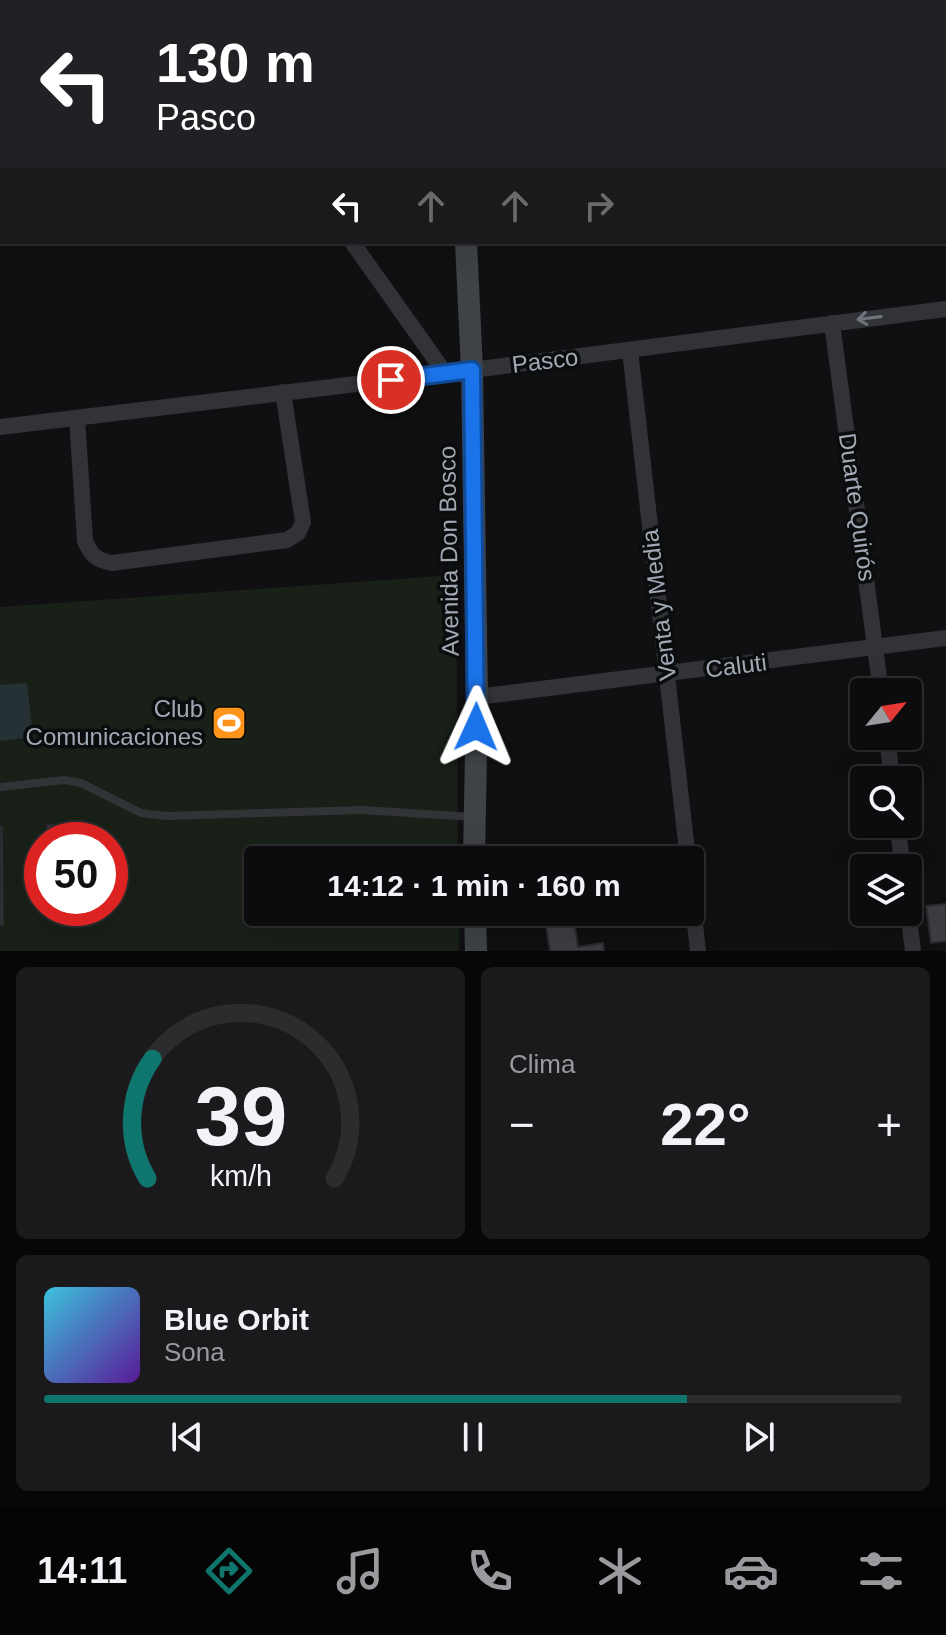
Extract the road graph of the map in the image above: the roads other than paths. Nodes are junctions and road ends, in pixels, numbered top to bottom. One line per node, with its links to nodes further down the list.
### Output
1 (353, 244): 7 (street)
2 (466, 244): 6 (main road, Avenida Don Bosco)
3 (946, 309): 4 (street, Pasco, one-way to 4)
4 (832, 323): 5 (street, Pasco); 12 (street, Duarte Quirós)
5 (630, 350): 6 (street, Pasco); 13 (street, Venta y Media)
6 (472, 370): 7 (street, Pasco); 15 (main road, Avenida Don Bosco)
7 (445, 373): 8 (street, Pasco)
8 (283, 392): 9 (street, Pasco); 9 (street)
9 (77, 418): 10 (street, Pasco)
10 (0, 427)
11 (946, 638): 12 (street, Caluti)
12 (876, 647): 13 (street, Caluti); 14 (street, Duarte Quirós)
13 (667, 674): 15 (street, Caluti); 19 (street, Venta y Media)
14 (879, 678)
15 (477, 697): 17 (main road, Avenida Don Bosco)
16 (0, 787): 17 (lane)
17 (474, 817): 18 (main road, Avenida Don Bosco)
18 (474, 846)
19 (686, 846)
20 (475, 926): 23 (main road)
21 (695, 926): 24 (street)
22 (910, 926): 25 (street)
23 (476, 951)
24 (698, 951)
25 (913, 951)

